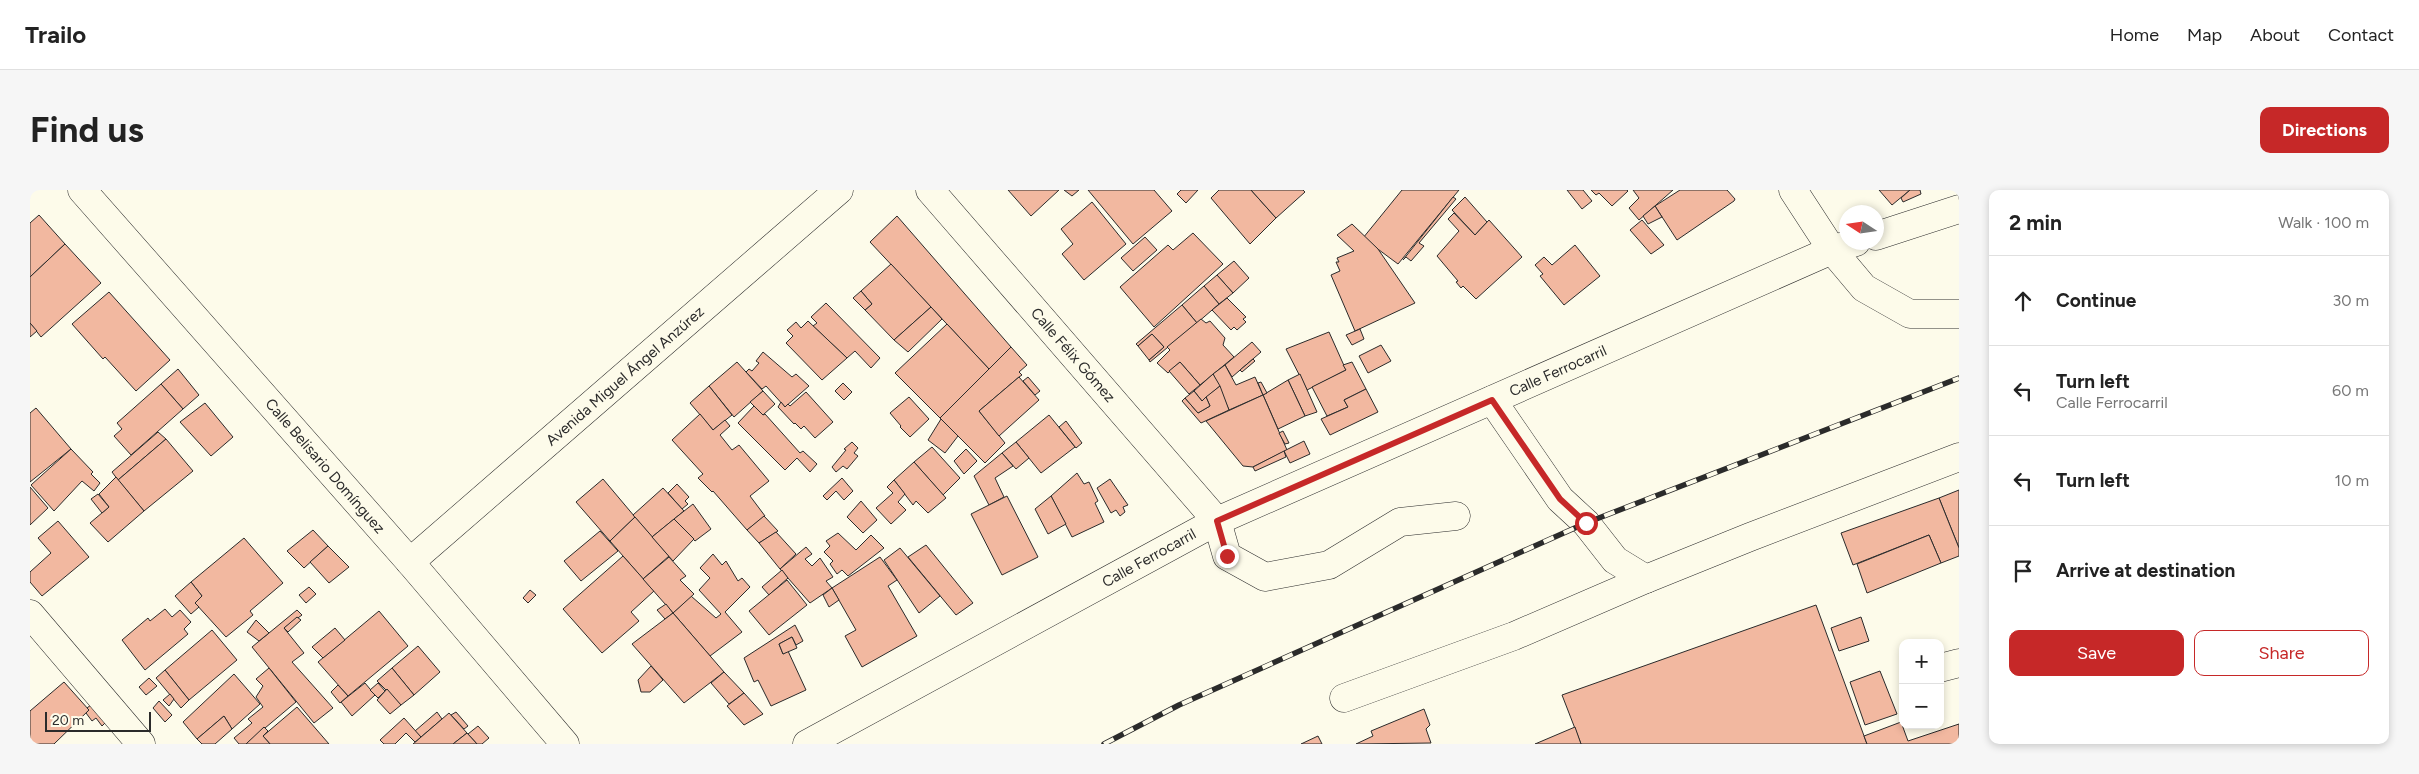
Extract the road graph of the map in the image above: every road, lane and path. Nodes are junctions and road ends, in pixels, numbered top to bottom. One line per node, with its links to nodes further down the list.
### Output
1 (82, 190): 15 (street, Calle Belisario Domínguez)
2 (839, 190): 15 (street, Avenida Miguel Ángel Anzúrez)
3 (930, 190): 14 (street, Calle Félix Gómez)
4 (1793, 190): 7 (street)
5 (1959, 209): 6 (street)
6 (1884, 233)
7 (1839, 241)
8 (1839, 248): 11 (street, Calle Ferrocarril)
9 (1846, 250): 10 (street)
10 (1959, 314)
11 (1492, 400): 14 (street, Calle Ferrocarril); 16 (street)
12 (1959, 457): 16 (street)
13 (1456, 516): 14 (street)
14 (1217, 521): 23 (street, Calle Ferrocarril)
15 (410, 562): 22 (street, Calle Belisario Domínguez)
16 (1646, 579): 20 (street)
17 (30, 614): 21 (street)
18 (1959, 663): 19 (street)
19 (1944, 667)
20 (1344, 698)
21 (141, 744)
22 (565, 744)
23 (807, 744)

